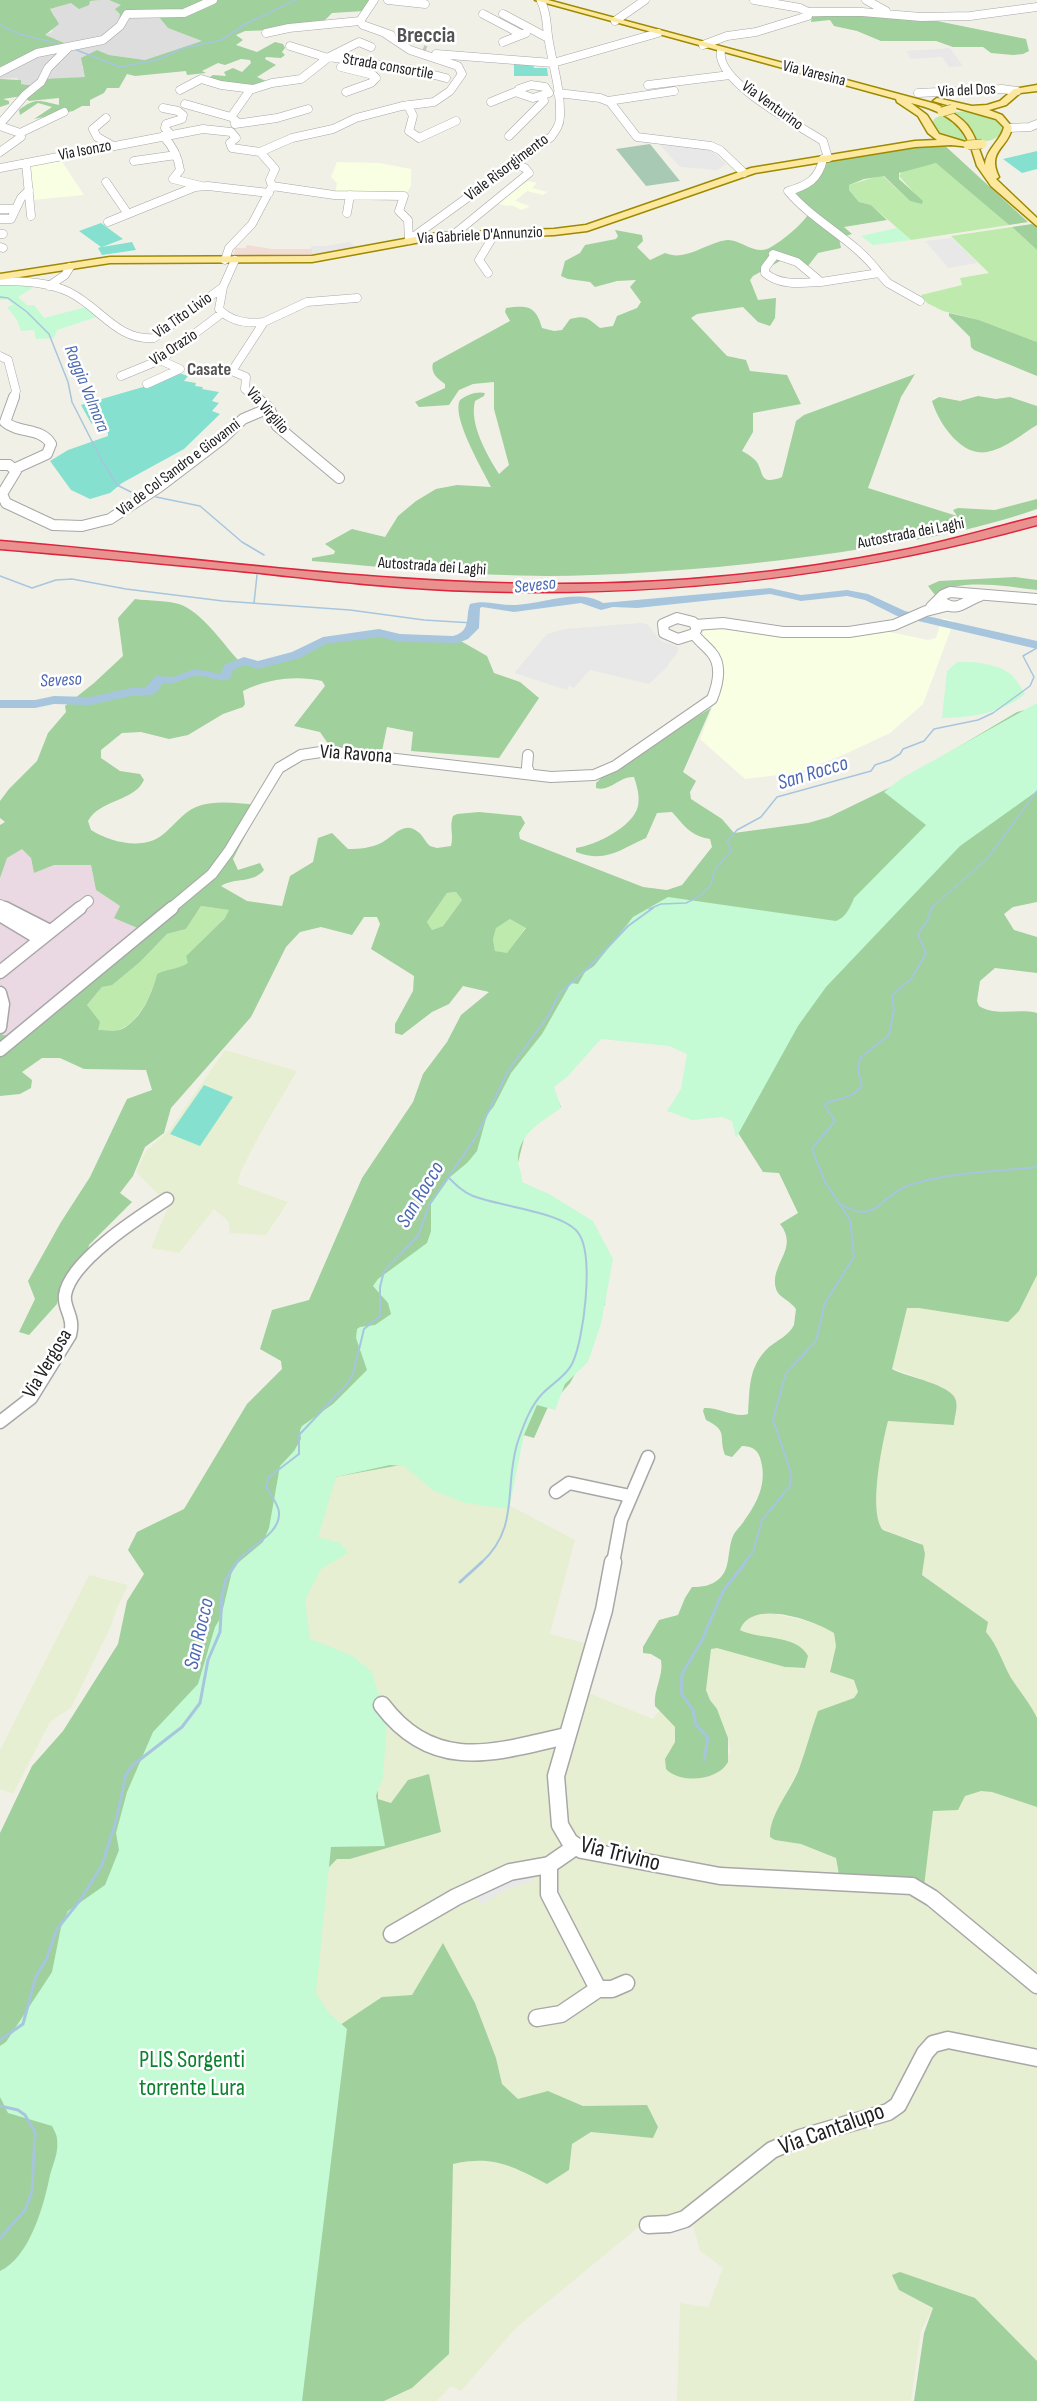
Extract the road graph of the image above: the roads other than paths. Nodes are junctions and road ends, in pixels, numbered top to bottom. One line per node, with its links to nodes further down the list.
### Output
1 (213, 0): 28 (street)
2 (374, 0): 16 (street)
3 (388, 0): 8 (street)
4 (645, 0): 17 (street)
5 (754, 0): 11 (street)
6 (866, 0): 9 (street)
7 (540, 1): 17 (main road, Via Varesina); 23 (street, Viale Risorgimento)
8 (425, 4)
9 (878, 7): 12 (street); 15 (street)
10 (1037, 7): 15 (street)
11 (808, 12): 12 (street); 26 (street)
12 (862, 12): 15 (street)
13 (483, 14): 21 (street)
14 (503, 14): 18 (street)
15 (906, 16)
16 (360, 21): 19 (street); 22 (street)
17 (615, 21): 20 (main road, Via Varesina)
18 (533, 30): 21 (street); 23 (street)
19 (266, 33)
20 (658, 33): 26 (main road, Via Varesina); 33 (street)
21 (521, 34): 25 (street)
22 (390, 36): 24 (street); 29 (street)
23 (548, 38): 33 (street, Viale Risorgimento)
24 (383, 42)
25 (503, 42)
26 (703, 45): 30 (main road, Via Varesina)
27 (290, 46): 31 (street)
28 (69, 47): 35 (street); 66 (street)
29 (425, 51): 33 (street); 53 (street)
30 (721, 51): 34 (main road, Via Varesina); 36 (street, Via Venturino)
31 (326, 59): 32 (street, Strada consortile); 32 (street); 41 (street); 47 (street)
32 (356, 62): 37 (street, Strada consortile)
33 (553, 63): 42 (street, Viale Risorgimento)
34 (785, 67): 57 (main road); 63 (main road); 98 (main road, Via Varesina)
35 (0, 72)
36 (730, 75): 38 (street); 80 (street, Via Venturino)
37 (446, 78)
38 (648, 85)
39 (545, 87): 42 (street); 44 (street); 49 (street)
40 (1037, 88): 46 (main road, Via del Dos)
41 (253, 89): 43 (street); 59 (street)
42 (557, 89): 50 (street); 83 (street, Viale Risorgimento)
43 (180, 90)
44 (518, 91): 49 (street); 51 (street)
45 (674, 91): 50 (street)
46 (1017, 91): 48 (street, Via del Dos); 52 (main road, Via del Dos)
47 (346, 92)
48 (918, 93)
49 (543, 97): 72 (street)
50 (608, 100): 85 (street)
51 (491, 102)
52 (1002, 103): 57 (main road, Via del Dos); 61 (main road, Via del Dos)
53 (408, 105): 62 (street); 78 (street)
54 (186, 106): 59 (street)
55 (163, 108): 71 (street)
56 (308, 109): 64 (street)
57 (972, 109): 61 (main road); 63 (main road, bridge)
58 (64, 112): 70 (street)
59 (231, 117): 64 (street)
60 (106, 118): 76 (street)
61 (1001, 118): 67 (main road)
62 (456, 122)
63 (928, 122): 69 (main road)
64 (235, 124): 68 (street)
65 (1037, 124): 67 (street)
66 (0, 125): 70 (street)
67 (1008, 128): 73 (main road)
68 (227, 130): 71 (street, Via Isonzo); 78 (street)
69 (932, 132): 74 (main road); 75 (main road, Via Gabriele D'Annunzio)
70 (20, 134): 77 (street)
71 (166, 135): 76 (street, Via Isonzo); 79 (street)
72 (509, 136)
73 (1000, 139): 74 (main road, Via Gabriele D'Annunzio, bridge); 98 (main road)
74 (959, 143): 75 (main road, Via Gabriele D'Annunzio); 98 (main road)
75 (915, 144): 80 (main road, Via Gabriele D'Annunzio)
76 (113, 146): 82 (street, Via Isonzo)
77 (0, 152)
78 (260, 152): 88 (street)
79 (176, 155): 81 (street); 87 (street)
80 (825, 158): 85 (main road, Via Gabriele D'Annunzio); 105 (street)
81 (134, 161)
82 (26, 163): 84 (street, Via Isonzo); 89 (street)
83 (514, 164): 100 (street); 101 (street, Viale Risorgimento)
84 (0, 168)
85 (744, 173): 99 (main road, Via Gabriele D'Annunzio)
86 (106, 182): 94 (street)
87 (208, 186): 88 (street); 94 (street)
88 (270, 189): 90 (street); 102 (street)
89 (29, 190): 92 (street); 95 (street)
90 (350, 195): 93 (street); 101 (street)
91 (0, 209): 92 (street)
92 (14, 209): 96 (street)
93 (347, 213)
94 (128, 214): 97 (street)
95 (31, 216)
96 (0, 219)
97 (108, 222)
98 (1036, 222)
99 (494, 235): 100 (main road, Via Gabriele D'Annunzio); 104 (street)
100 (452, 236): 101 (main road, Via Gabriele D'Annunzio)
101 (409, 240): 102 (main road, Via Gabriele D'Annunzio)
102 (229, 263): 103 (main road, Via Gabriele D'Annunzio); 109 (street)
103 (70, 267): 106 (main road, Via Gabriele D'Annunzio); 108 (street)
104 (488, 273)
105 (879, 273): 107 (street); 111 (street)
106 (0, 279): 108 (street, Via Tito Livio)
107 (821, 282): 107 (street)
108 (49, 286): 109 (street, Via Tito Livio)
109 (223, 287): 112 (street)
110 (357, 298): 113 (street)
111 (920, 301)
112 (222, 313): 113 (street); 115 (street, Via Orazio)
113 (264, 322): 118 (street, Via Virgilio)
114 (0, 356): 120 (street)
115 (160, 360): 116 (street, Via Orazio); 117 (street)
116 (121, 376)
117 (147, 384)
118 (269, 408): 120 (street, Via de Col Sandro e Giovanni); 121 (street, Via Virgilio)
119 (0, 465): 120 (street)
120 (14, 469)
121 (339, 478)
122 (1037, 515): 124 (highway, Autostrada dei Laghi)
123 (1037, 521): 125 (highway, Autostrada dei Laghi)
124 (0, 538)
125 (0, 545)
126 (964, 598): 127 (street); 128 (street); 128 (street)
127 (1037, 599)
128 (944, 603): 130 (street)
129 (694, 634): 130 (street); 130 (street); 133 (street, Via Ravona)
130 (849, 634)
131 (528, 755): 133 (street)
132 (508, 767): 133 (street)
133 (528, 770): 142 (street, Via Ravona)
134 (88, 901): 137 (street)
135 (0, 905): 136 (street)
136 (5, 915): 137 (street); 138 (street)
137 (50, 931): 138 (street)
138 (40, 939): 139 (street)
139 (0, 972)
140 (0, 993): 141 (street)
141 (0, 1028)
142 (0, 1050)
143 (167, 1199): 144 (street, Via Vergosa)
144 (0, 1422)
145 (648, 1458): 147 (street, Via Trivino)
146 (556, 1492): 147 (street)
147 (630, 1496): 149 (street, Via Trivino)
148 (382, 1705): 149 (street)
149 (566, 1736): 150 (street, Via Trivino)
150 (575, 1847): 151 (street); 154 (street, Via Trivino)
151 (549, 1865): 152 (street); 155 (street)
152 (392, 1934)
153 (626, 1983): 155 (street)
154 (1037, 1985)
155 (598, 1989): 156 (street)
156 (537, 2018)
157 (1037, 2058): 158 (street, Via Cantalupo)
158 (648, 2225)

